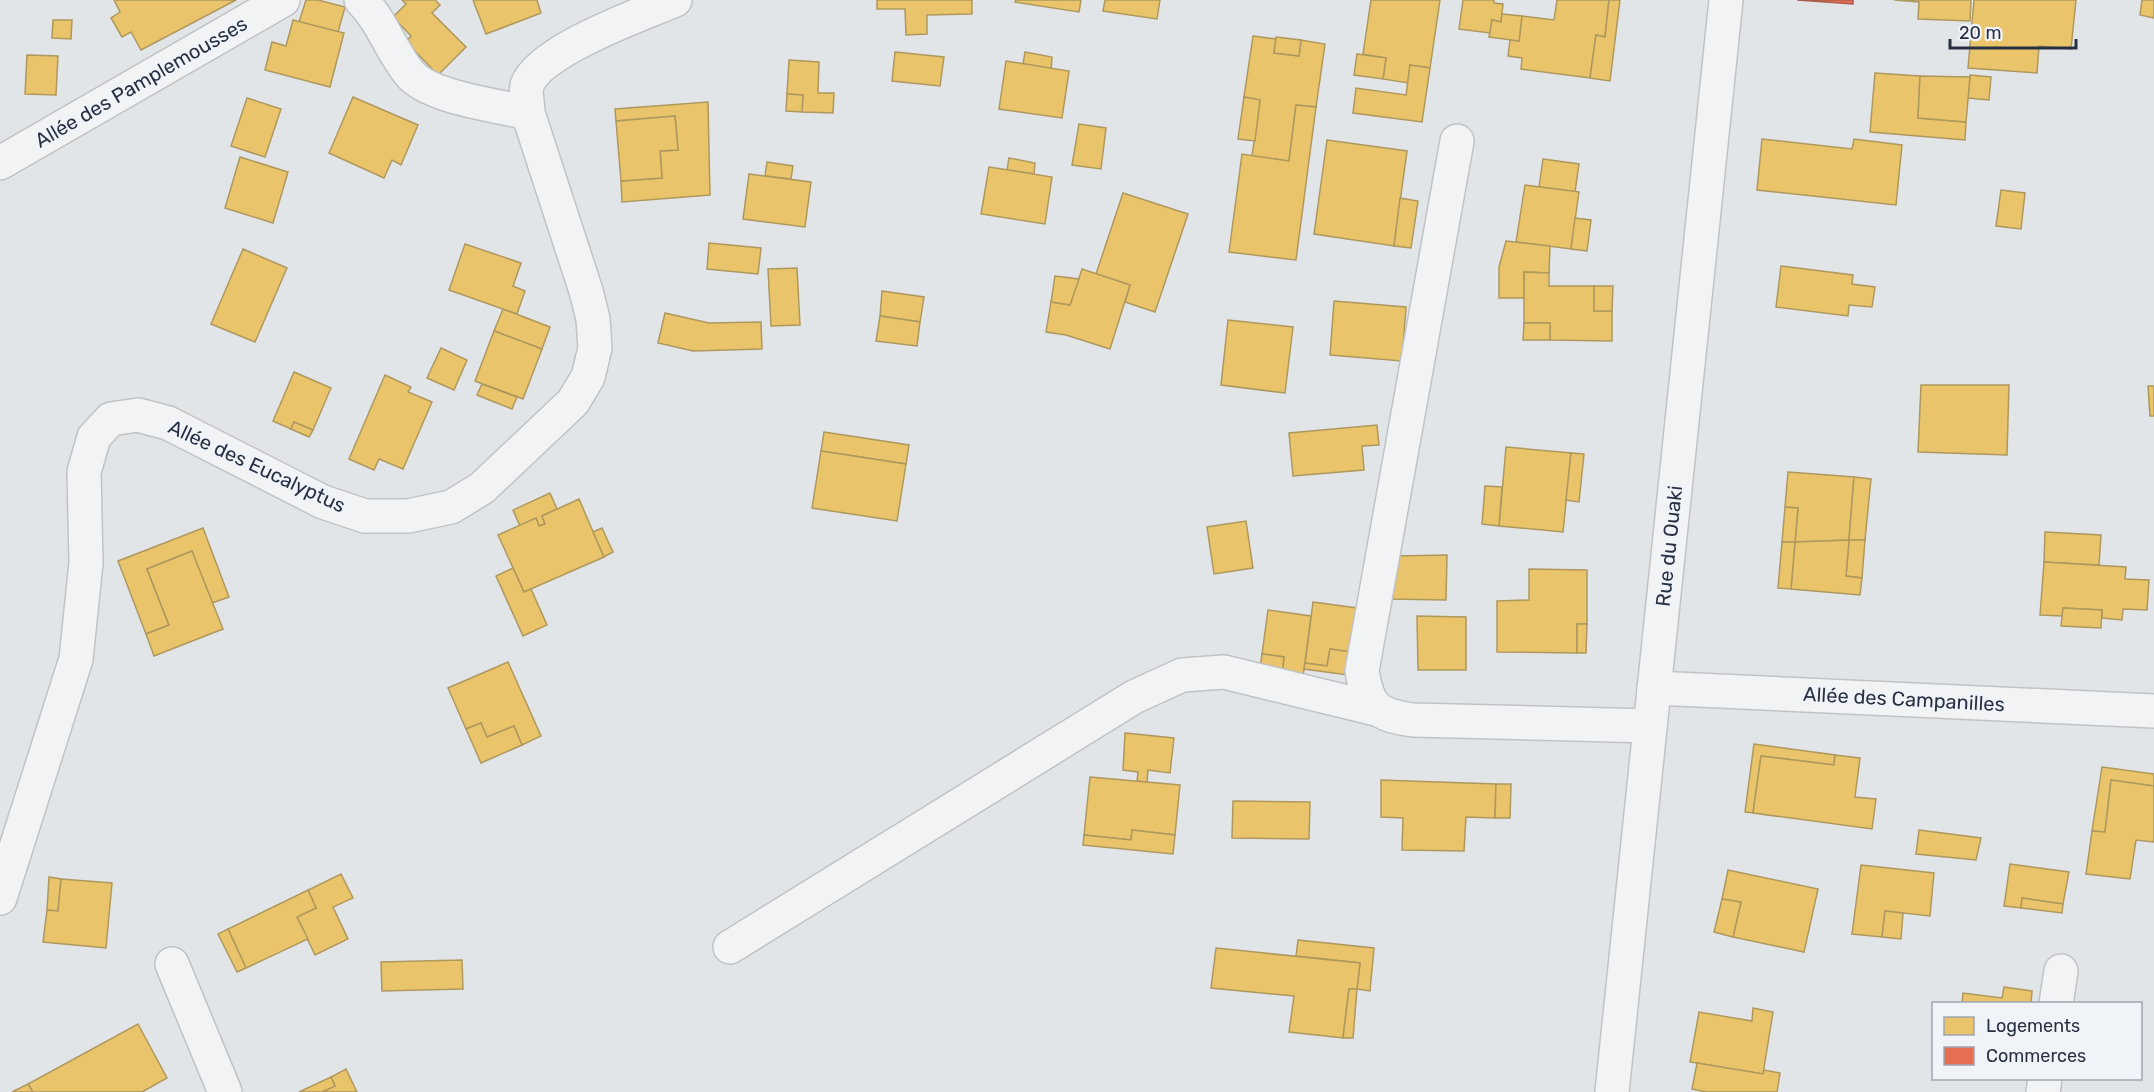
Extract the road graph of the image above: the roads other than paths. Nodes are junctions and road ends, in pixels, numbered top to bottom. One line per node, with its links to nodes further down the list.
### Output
1 (283, 0): 7 (street, Allée des Pamplemousses)
2 (361, 0): 5 (street)
3 (675, 0): 5 (street, Allée des Eucalyptus)
4 (1726, 0): 8 (street, Rue du Ouaki)
5 (528, 113): 12 (street, Allée des Eucalyptus)
6 (1457, 141): 9 (street)
7 (0, 163)
8 (1654, 688): 10 (street, Allée des Campanilles); 11 (street, Rue du Ouaki)
9 (1376, 709): 11 (street); 13 (street)
10 (2154, 711)
11 (1650, 726): 18 (street, Rue du Ouaki)
12 (0, 898)
13 (730, 947)
14 (172, 964): 17 (street)
15 (2061, 971): 16 (street)
16 (2056, 1002)
17 (225, 1092)
18 (1612, 1092)

